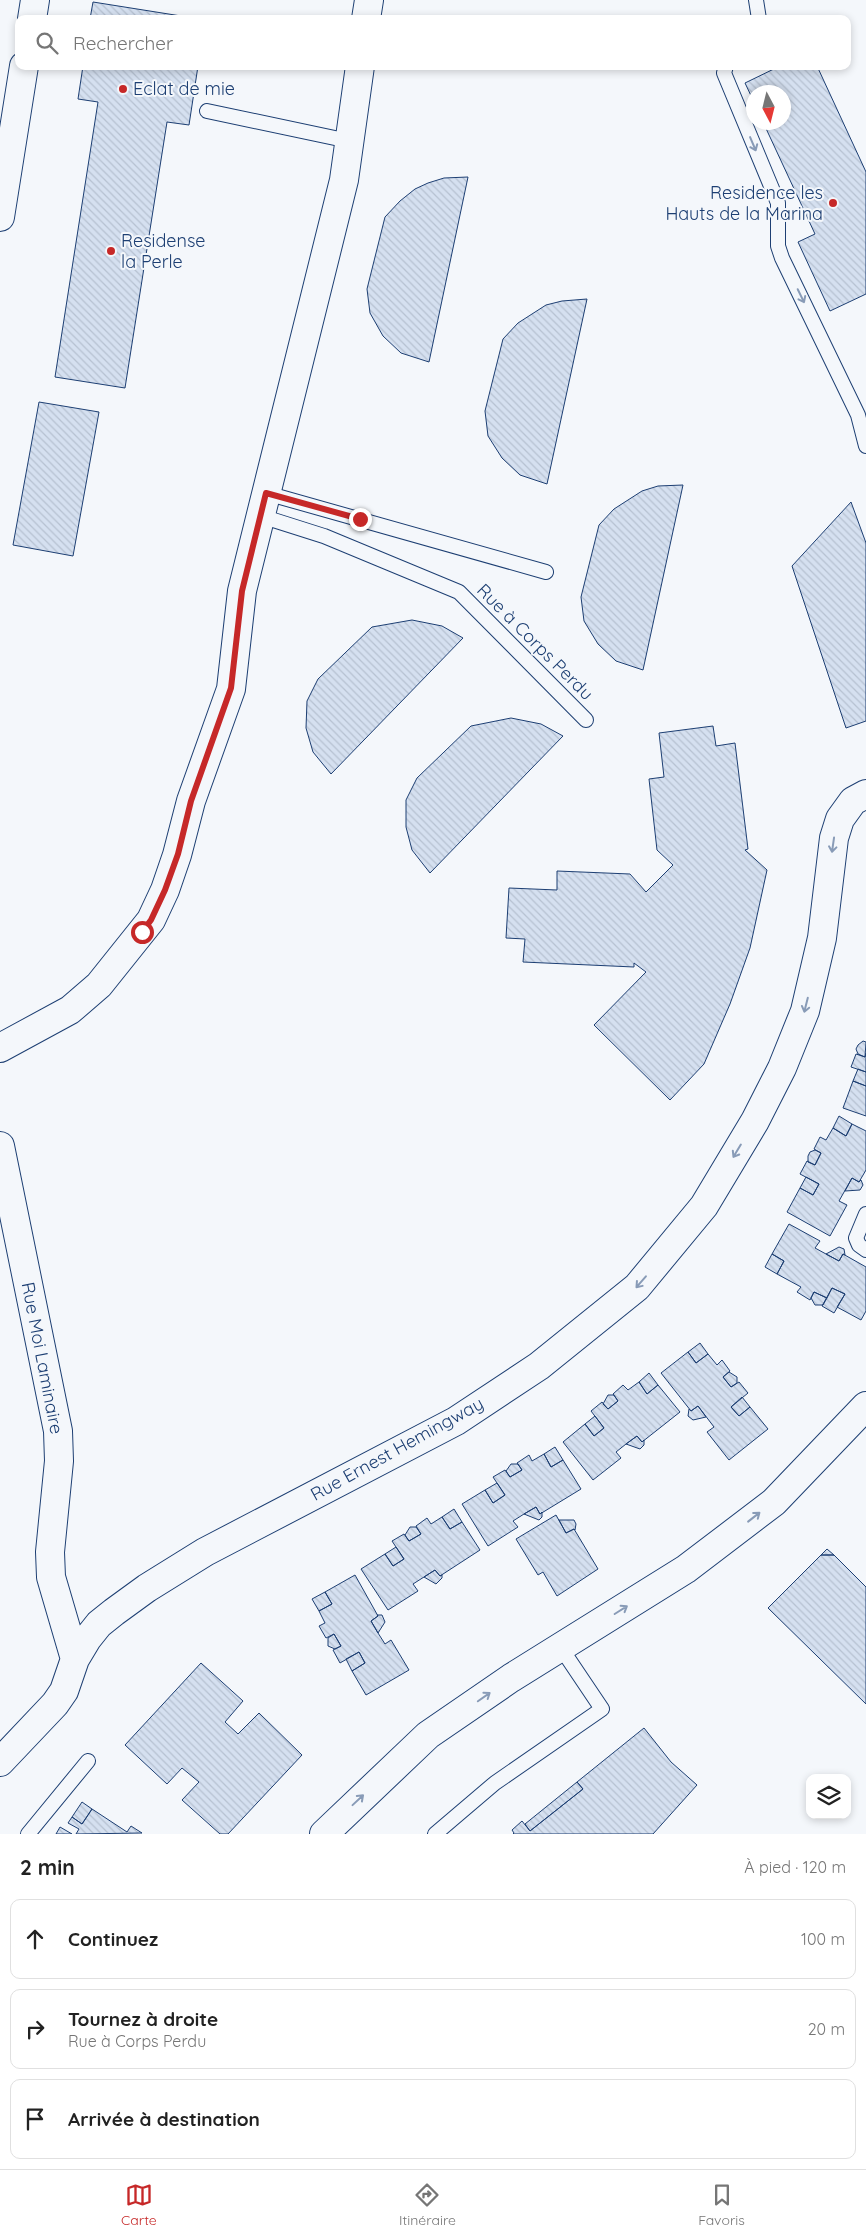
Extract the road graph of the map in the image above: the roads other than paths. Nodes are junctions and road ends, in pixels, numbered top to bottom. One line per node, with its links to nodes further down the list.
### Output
1 (35, 0): 4 (street)
2 (369, 0): 5 (street)
3 (756, 0): 6 (lane)
4 (33, 15)
5 (367, 15)
6 (758, 15)
7 (23, 70): 12 (street)
8 (359, 70): 11 (street)
9 (725, 70): 13 (lane, one-way to 13)
10 (207, 111): 11 (lane)
11 (349, 141): 14 (street)
12 (0, 217)
13 (866, 446)
14 (264, 504): 15 (lane, Rue à Corps Perdu); 16 (lane, Rue à Corps Perdu); 18 (street)
15 (546, 572)
16 (586, 720)
17 (866, 794): 24 (street, Rue Ernest Hemingway, one-way to 24)
18 (0, 1048)
19 (0, 1146): 24 (street, Rue Moi Laminaire)
20 (866, 1214): 21 (lane)
21 (866, 1250)
22 (866, 1406): 23 (street, one-way to 22)
23 (561, 1648): 28 (street, one-way to 23); 29 (lane)
24 (75, 1659): 26 (street, Rue Ernest Hemingway)
25 (88, 1761): 27 (lane)
26 (0, 1762)
27 (28, 1834)
28 (324, 1834)
29 (435, 1834)

